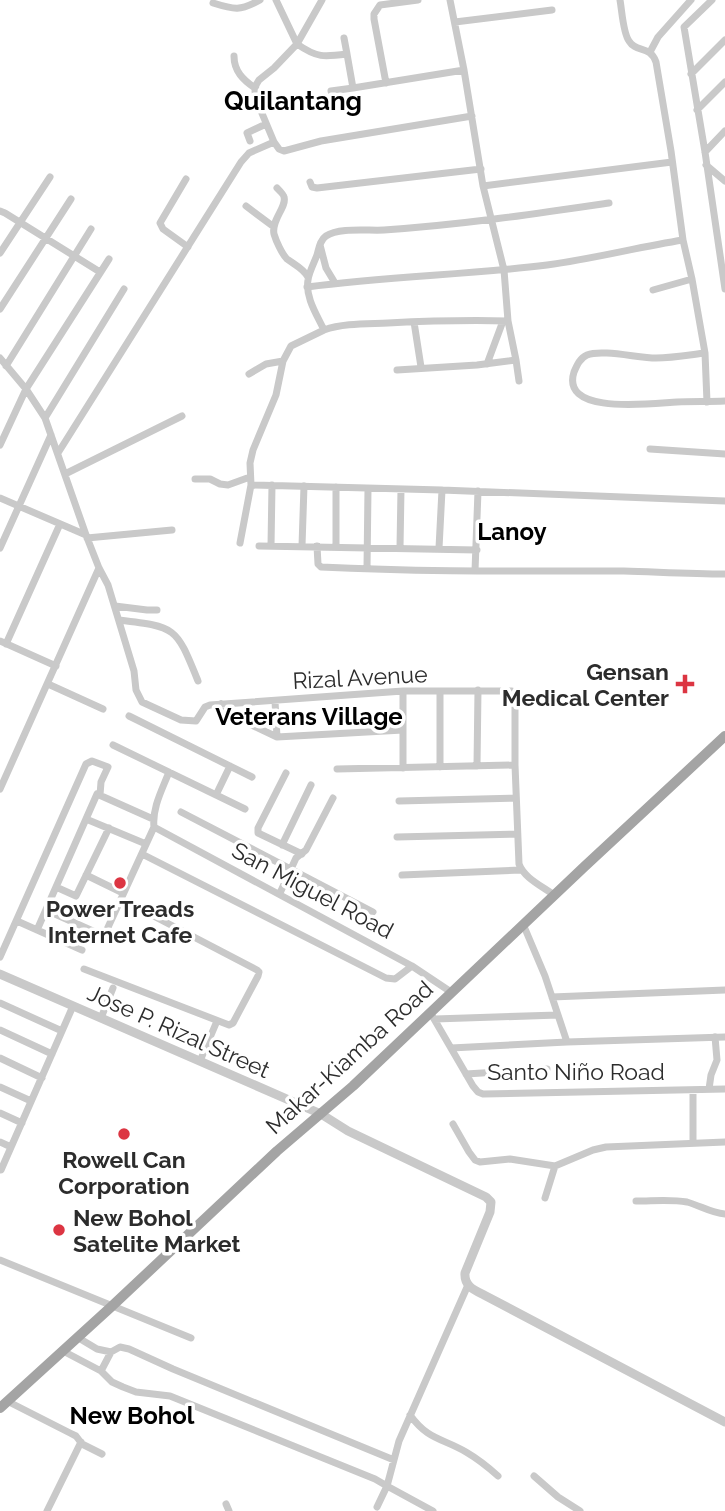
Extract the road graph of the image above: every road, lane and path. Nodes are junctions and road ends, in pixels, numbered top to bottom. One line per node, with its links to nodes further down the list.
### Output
1 (260, 0): 10 (street)
2 (276, 0): 17 (street)
3 (323, 0): 17 (street)
4 (418, 0): 9 (street)
5 (450, 0): 13 (street)
6 (620, 0): 18 (street)
7 (691, 0): 12 (street)
8 (712, 0): 14 (street)
9 (378, 2): 24 (street)
10 (213, 3)
11 (552, 10): 13 (street)
12 (682, 10): 14 (street); 18 (street)
13 (454, 22): 21 (street)
14 (684, 27): 22 (street)
15 (345, 38): 19 (street)
16 (725, 40): 22 (street)
17 (298, 44): 19 (street); 25 (street)
18 (650, 52): 35 (street)
19 (347, 54): 26 (street)
20 (234, 56): 25 (street)
21 (464, 70): 24 (street); 29 (street)
22 (691, 74): 28 (street)
23 (725, 82): 28 (street)
24 (386, 83): 26 (street)
25 (255, 88): 30 (street)
26 (353, 88): 27 (street)
27 (331, 91)
28 (697, 110): 34 (street)
29 (472, 116): 33 (street); 37 (street)
30 (267, 124): 32 (street); 33 (street)
31 (725, 131): 34 (street)
32 (250, 141)
33 (274, 142): 55 (street)
34 (705, 152): 36 (street)
35 (672, 162): 42 (street); 53 (street)
36 (706, 165): 40 (street); 59 (street)
37 (481, 169): 41 (street); 42 (street)
38 (50, 177): 49 (street)
39 (186, 179): 55 (street)
40 (725, 181)
41 (310, 182)
42 (484, 186): 48 (street)
43 (277, 188): 50 (street)
44 (71, 199): 52 (street)
45 (609, 203): 48 (street)
46 (246, 206): 50 (street)
47 (0, 211): 49 (street)
48 (491, 220): 54 (street); 60 (street)
49 (20, 223): 52 (street); 56 (street)
50 (274, 227): 62 (street)
51 (91, 229): 57 (street)
52 (46, 239): 57 (street); 69 (street)
53 (683, 240): 60 (street); 63 (street)
54 (320, 244): 62 (street); 64 (street)
55 (188, 247): 91 (street)
56 (0, 253)
57 (74, 256): 61 (street); 78 (street)
58 (109, 259): 61 (street)
59 (723, 263): 67 (street)
60 (504, 270): 64 (street); 70 (street)
61 (100, 272): 83 (street)
62 (308, 277): 65 (street)
63 (692, 279): 68 (street); 73 (street)
64 (335, 284): 65 (street)
65 (307, 287): 72 (street)
66 (124, 289): 87 (street)
67 (725, 289)
68 (653, 290)
69 (0, 309)
70 (505, 321): 71 (street); 76 (street); 77 (street)
71 (414, 322): 72 (street); 79 (street)
72 (324, 330): 75 (street)
73 (705, 354): 84 (street); 84 (street)
74 (0, 358): 78 (street)
75 (283, 360): 81 (street); 95 (street)
76 (516, 360): 77 (street); 82 (street)
77 (487, 364): 79 (street)
78 (6, 366): 83 (street)
79 (421, 368): 80 (street)
80 (397, 370)
81 (249, 374)
82 (519, 381)
83 (26, 389): 87 (street); 89 (street)
84 (707, 401): 85 (street)
85 (725, 401)
86 (182, 416): 93 (street)
87 (45, 418): 88 (street)
88 (51, 435): 91 (street); 105 (street)
89 (0, 445)
90 (650, 449): 92 (street)
91 (58, 453): 93 (street)
92 (725, 454)
93 (65, 474): 108 (street)
94 (195, 479): 95 (street)
95 (251, 481): 96 (street); 109 (street)
96 (272, 485): 97 (street); 111 (street)
97 (304, 486): 98 (street); 113 (street)
98 (336, 487): 99 (street); 114 (street)
99 (368, 488): 100 (street); 116 (street)
100 (401, 489): 101 (street); 117 (street)
101 (442, 490): 102 (street); 118 (street)
102 (478, 491): 104 (street); 119 (street)
103 (0, 498): 105 (street)
104 (725, 501)
105 (19, 506): 106 (street); 115 (street)
106 (60, 524): 108 (street); 127 (street)
107 (172, 530): 108 (street)
108 (87, 537): 120 (street)
109 (240, 543)
110 (259, 546): 111 (street)
111 (271, 546): 113 (street)
112 (317, 546): 113 (street); 114 (street); 121 (street)
113 (302, 547)
114 (336, 547): 116 (street)
115 (0, 548)
116 (368, 548): 117 (street); 121 (street)
117 (400, 548): 118 (street)
118 (439, 548): 119 (street)
119 (477, 550): 122 (street)
120 (99, 568): 124 (street); 128 (street)
121 (367, 568): 122 (street)
122 (475, 571): 123 (street)
123 (725, 574)
124 (115, 606): 125 (street); 126 (street)
125 (157, 610)
126 (119, 620): 129 (street); 135 (street, Rizal Avenue)
127 (3, 643): 128 (street)
128 (56, 666): 130 (street)
129 (198, 681)
130 (48, 684): 136 (street); 152 (street)
131 (478, 690): 133 (street, Rizal Avenue); 142 (street, Rizal Avenue); 145 (street)
132 (403, 691): 133 (street, Rizal Avenue); 134 (street, Rizal Avenue); 138 (street)
133 (440, 692): 144 (street)
134 (275, 701): 135 (street, Rizal Avenue); 140 (street)
135 (221, 704): 140 (street)
136 (103, 709)
137 (129, 716): 143 (street)
138 (403, 730): 140 (street); 146 (street)
139 (725, 736): 175 (main road, Makar-Kiamba Road)
140 (277, 737)
141 (113, 746): 148 (street)
142 (515, 765): 145 (street); 156 (street)
143 (230, 766): 150 (street); 154 (street)
144 (440, 766): 145 (street); 146 (street)
145 (477, 766)
146 (402, 768): 147 (street)
147 (337, 769)
148 (169, 772): 154 (street); 161 (street)
149 (286, 773): 166 (street)
150 (252, 778)
151 (311, 785): 166 (street)
152 (0, 789)
153 (100, 795): 160 (street); 161 (street, San Miguel Road); 179 (street)
154 (216, 795): 158 (street)
155 (333, 798): 168 (street)
156 (516, 798): 157 (street); 163 (street)
157 (399, 801)
158 (245, 809)
159 (181, 812): 169 (street)
160 (86, 819): 162 (street); 173 (street)
161 (154, 823): 165 (street); 174 (street, San Miguel Road)
162 (109, 828): 165 (street); 171 (street)
163 (517, 834): 164 (street); 170 (street)
164 (397, 837)
165 (146, 844): 167 (street)
166 (282, 845): 168 (street)
167 (142, 854): 176 (street); 184 (street)
168 (302, 854): 169 (street)
169 (291, 869): 174 (street); 178 (street)
170 (521, 870): 172 (street); 175 (street)
171 (86, 875): 173 (street); 176 (street)
172 (402, 875)
173 (56, 887): 177 (street)
174 (280, 894): 184 (street, San Miguel Road)
175 (554, 895): 180 (main road, Makar-Kiamba Road)
176 (122, 896): 177 (street); 196 (street)
177 (46, 910): 181 (street)
178 (373, 912)
179 (17, 921): 181 (street); 183 (street)
180 (523, 924): 189 (main road, Makar-Kiamba Road); 190 (street)
181 (37, 930): 182 (street)
182 (82, 950)
183 (0, 957)
184 (412, 966): 189 (street, San Miguel Road)
185 (84, 969): 196 (street)
186 (0, 974): 192 (street, Jose P. Rizal Street)
187 (113, 988): 195 (street)
188 (725, 990): 190 (street)
189 (451, 992): 193 (main road, Makar-Kiamba Road)
190 (552, 997): 194 (street)
191 (0, 1003): 198 (street)
192 (73, 1006): 195 (street, Jose P. Rizal Street); 198 (street)
193 (432, 1015): 194 (street); 202 (street, Santo Niño Road); 215 (main road, Makar-Kiamba Road)
194 (558, 1015): 201 (street)
195 (100, 1018): 205 (street, Jose P. Rizal Street)
196 (217, 1021): 205 (street)
197 (0, 1030): 203 (street)
198 (62, 1031): 203 (street)
199 (715, 1037): 200 (street); 201 (street); 210 (street)
200 (725, 1037)
201 (567, 1042): 202 (street)
202 (451, 1048): 207 (street, Santo Niño Road)
203 (52, 1054): 208 (street)
204 (0, 1058): 208 (street)
205 (200, 1061): 215 (street, Jose P. Rizal Street)
206 (547, 1069): 207 (street)
207 (466, 1074): 212 (street, Santo Niño Road)
208 (42, 1078): 213 (street)
209 (0, 1087): 213 (street)
210 (709, 1089): 211 (street, Santo Niño Road); 212 (street, Santo Niño Road)
211 (725, 1089)
212 (693, 1090): 220 (street)
213 (32, 1101): 216 (street)
214 (0, 1113): 216 (street)
215 (321, 1114): 228 (street, Jose P. Rizal Street); 229 (main road, Makar-Kiamba Road)
216 (22, 1123): 221 (street)
217 (453, 1124): 222 (street)
218 (0, 1142): 221 (street)
219 (725, 1142): 220 (street)
220 (693, 1143): 222 (street)
221 (11, 1147): 223 (street)
222 (555, 1166): 224 (street)
223 (0, 1170)
224 (545, 1198)
225 (636, 1201): 226 (street)
226 (725, 1214)
227 (0, 1260): 229 (street)
228 (468, 1285): 236 (street); 237 (street)
229 (111, 1307): 230 (main road, Makar-Kiamba Road); 231 (street)
230 (77, 1337): 232 (main road, Makar-Kiamba Road); 233 (street)
231 (191, 1338)
232 (62, 1351): 234 (street); 235 (main road, Makar-Kiamba Road)
233 (111, 1352): 234 (street); 240 (street)
234 (101, 1371): 243 (street)
235 (4, 1404): 238 (street)
236 (410, 1415): 240 (street); 241 (street)
237 (725, 1422)
238 (80, 1442): 239 (street); 245 (street)
239 (102, 1454)
240 (394, 1460): 243 (street)
241 (498, 1476)
242 (534, 1476): 247 (street)
243 (387, 1486): 244 (street); 246 (street)
244 (377, 1507)
245 (47, 1511)
246 (433, 1511)
247 (580, 1511)

